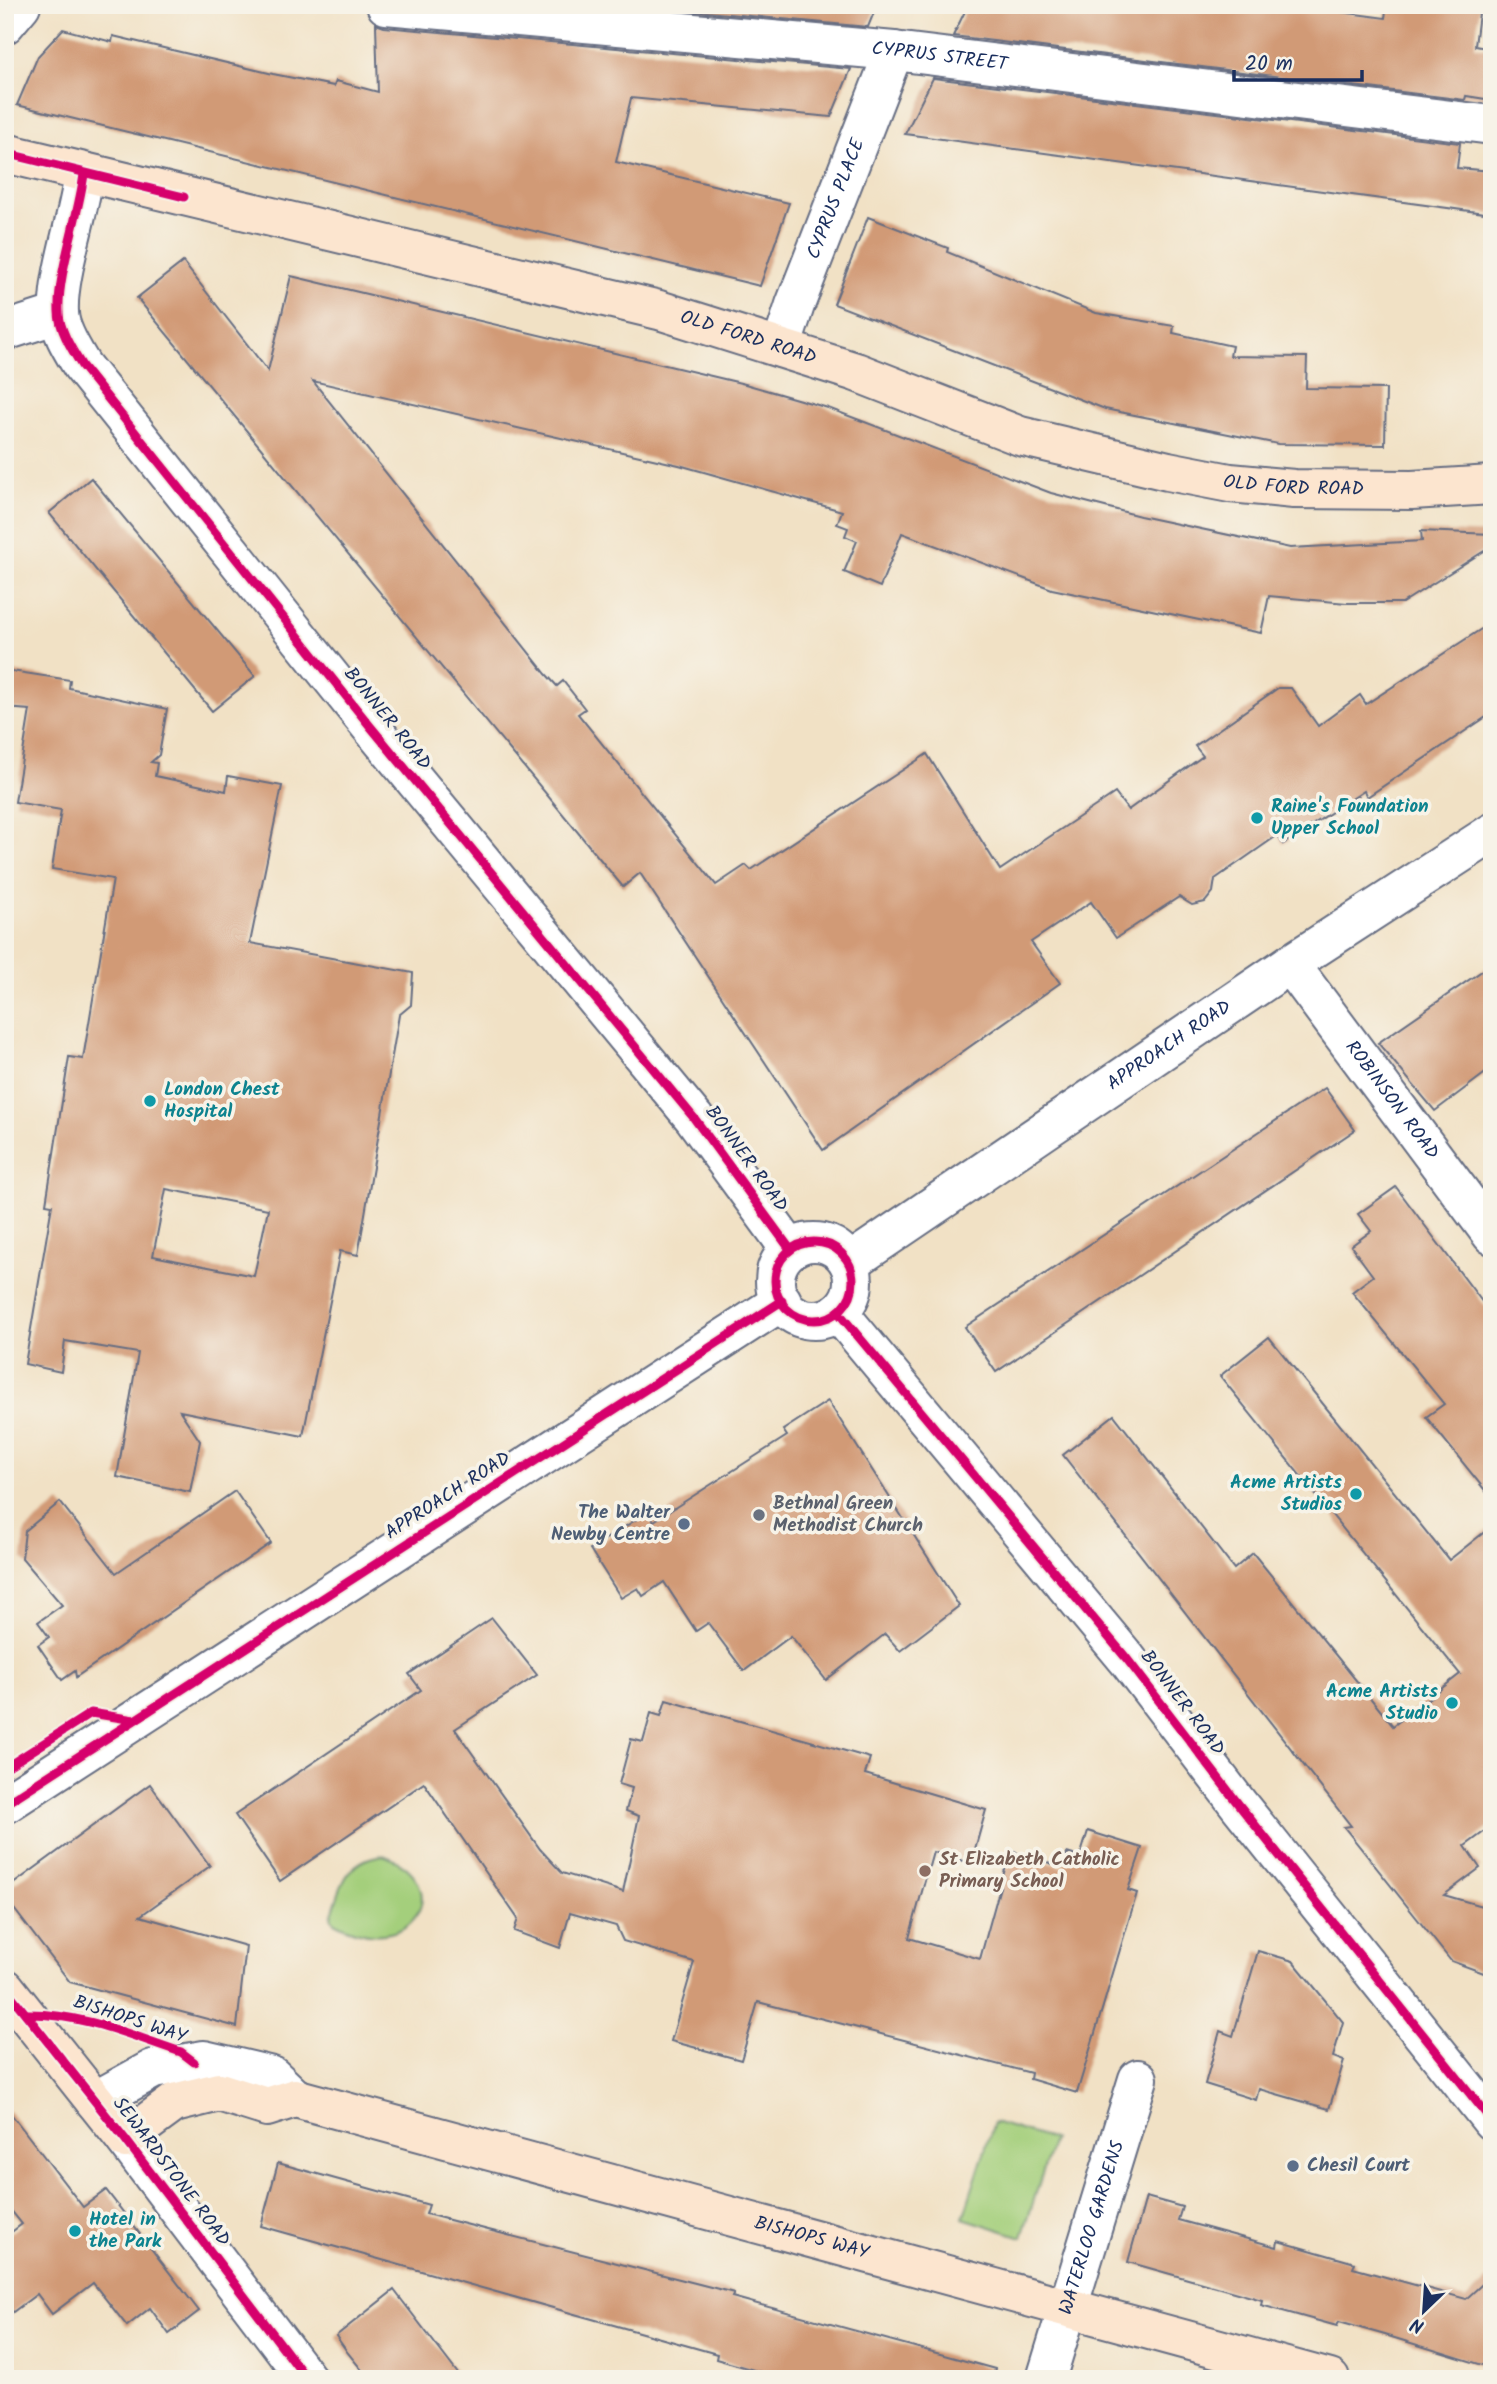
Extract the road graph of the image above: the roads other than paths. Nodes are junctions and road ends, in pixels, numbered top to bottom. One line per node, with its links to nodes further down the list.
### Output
1 (21, 5): 3 (street)
2 (386, 5): 4 (street, CYPRUS STREET)
3 (5, 24)
4 (894, 51): 5 (street, CYPRUS STREET); 10 (street, CYPRUS PLACE)
5 (1492, 125)
6 (5, 153): 7 (main road, OLD FORD ROAD)
7 (85, 174): 8 (street, BONNER ROAD); 10 (main road, OLD FORD ROAD)
8 (58, 314): 9 (street); 15 (street, BONNER ROAD)
9 (5, 331)
10 (781, 348): 11 (main road, OLD FORD ROAD)
11 (1492, 485)
12 (1492, 833): 13 (street, APPROACH ROAD)
13 (1290, 964): 14 (street, ROBINSON ROAD); 16 (street, APPROACH ROAD)
14 (1492, 1235)
15 (790, 1249): 16 (street); 17 (street)
16 (849, 1263): 18 (street)
17 (782, 1301): 18 (street); 19 (street, APPROACH ROAD)
18 (838, 1312): 24 (street, BONNER ROAD)
19 (5, 1804)
20 (5, 1988): 23 (main road, SEWARDSTONE ROAD)
21 (1138, 2079): 26 (street, WATERLOO GARDENS)
22 (295, 2098): 23 (street, BISHOPS WAY); 25 (main road, BISHOPS WAY); 26 (main road, BISHOPS WAY)
23 (95, 2101): 25 (main road, SEWARDSTONE ROAD)
24 (1492, 2121)
25 (125, 2139): 27 (street, SEWARDSTONE ROAD)
26 (1069, 2306): 28 (street, WATERLOO GARDENS); 29 (main road, BISHOPS WAY)
27 (307, 2379)
28 (1046, 2379)
29 (1330, 2379)

